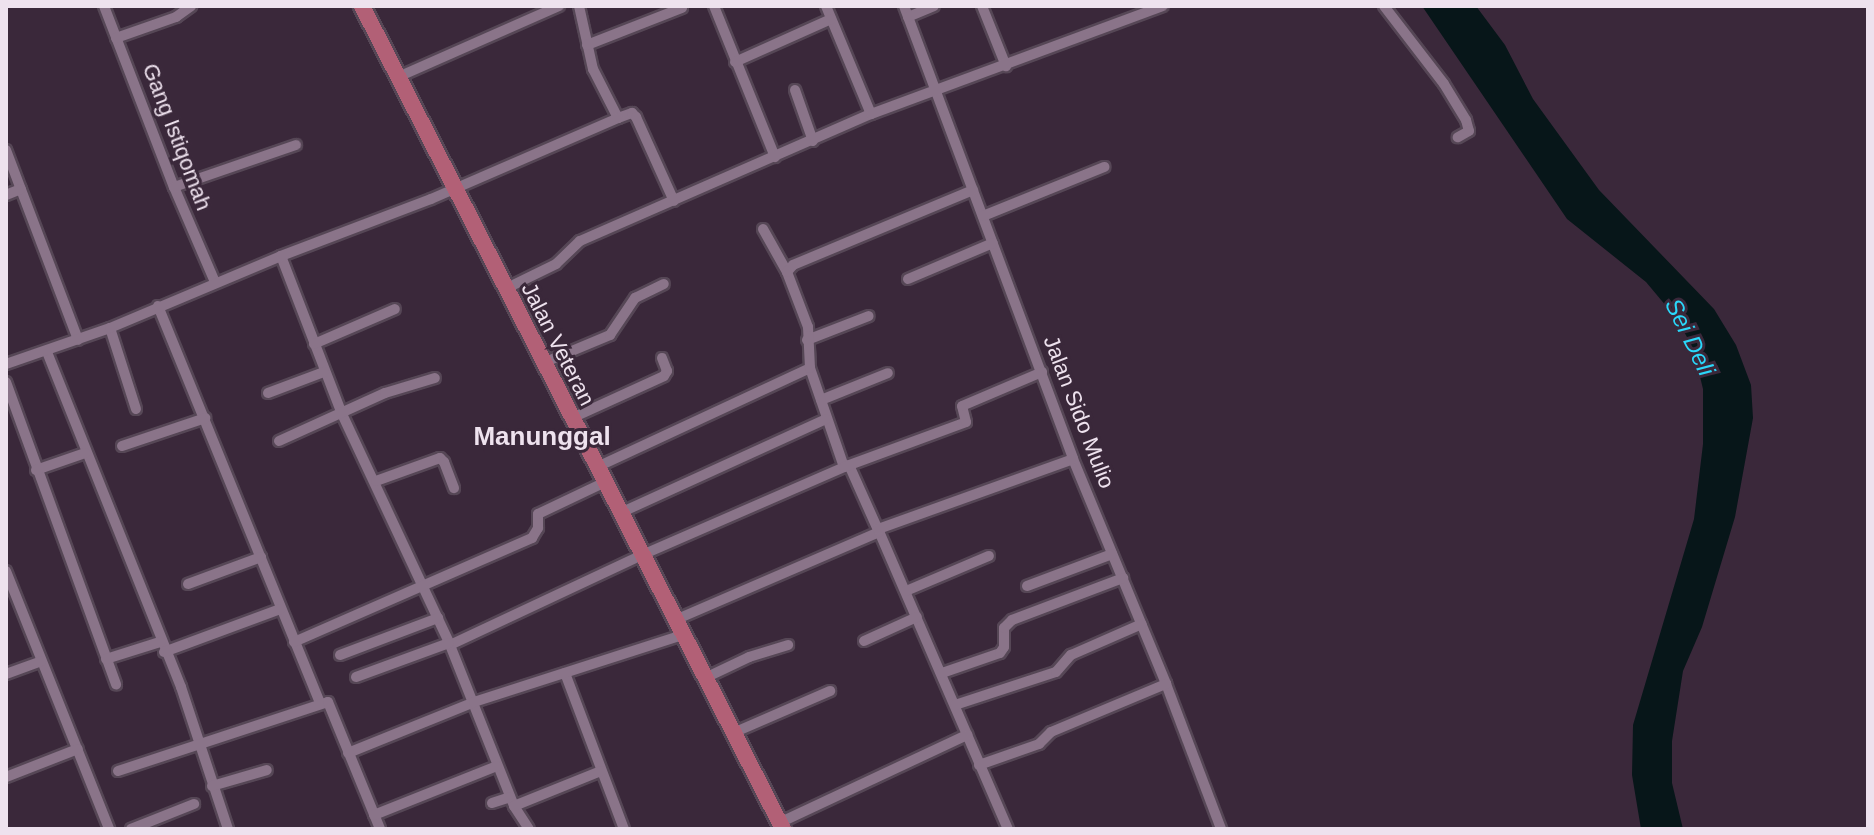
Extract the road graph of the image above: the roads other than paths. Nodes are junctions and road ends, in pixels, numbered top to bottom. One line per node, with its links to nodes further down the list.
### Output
1 (104, 6): 15 (street, Gang Istiqomah)
2 (191, 6): 15 (street)
3 (362, 6): 19 (main road, Jalan Veteran)
4 (559, 6): 19 (street)
5 (579, 6): 16 (street)
6 (714, 6): 17 (street)
7 (826, 6): 14 (street)
8 (934, 6): 13 (street)
9 (982, 6): 18 (street)
10 (1163, 6): 18 (street)
11 (1384, 6): 24 (street)
12 (682, 8): 16 (street)
13 (906, 11): 21 (street, Jalan Sido Mulio)
14 (831, 19): 17 (street); 22 (street)
15 (116, 38): 30 (street, Gang Istiqomah)
16 (587, 45): 23 (street)
17 (735, 62): 28 (street)
18 (1006, 66): 21 (street)
19 (398, 77): 32 (main road, Jalan Veteran)
20 (795, 90): 25 (street)
21 (936, 90): 22 (street); 33 (street, Jalan Sido Mulio)
22 (871, 114): 25 (street)
23 (618, 118): 32 (street); 35 (street)
24 (1458, 137)
25 (813, 141): 28 (street)
26 (296, 145): 30 (street)
27 (6, 150): 31 (street)
28 (775, 157): 35 (street)
29 (1104, 167): 36 (street)
30 (174, 187): 42 (street, Gang Istiqomah)
31 (21, 189): 34 (street); 49 (street)
32 (455, 189): 39 (street); 44 (main road, Jalan Veteran)
33 (973, 190): 36 (street, Jalan Sido Mulio); 40 (street)
34 (6, 195)
35 (674, 201): 44 (street)
36 (983, 216): 38 (street, Jalan Sido Mulio)
37 (763, 229): 40 (street)
38 (993, 243): 41 (street); 58 (street, Jalan Sido Mulio)
39 (281, 256): 42 (street); 51 (street)
40 (787, 272): 50 (street)
41 (908, 279)
42 (215, 282): 45 (street)
43 (664, 284): 54 (street)
44 (505, 289): 54 (main road, Jalan Veteran)
45 (158, 306): 48 (street); 66 (street)
46 (395, 309): 51 (street)
47 (869, 316): 50 (street)
48 (110, 328): 49 (street); 64 (street)
49 (78, 340): 52 (street)
50 (807, 340): 56 (street)
51 (314, 344): 57 (street)
52 (47, 352): 55 (street); 71 (street)
53 (662, 358): 67 (street)
54 (543, 363): 67 (main road, Jalan Veteran)
55 (6, 364)
56 (810, 368): 63 (street); 75 (street)
57 (324, 372): 62 (street); 65 (street)
58 (1042, 372): 72 (street, Jalan Sido Mulio); 73 (street)
59 (888, 373): 63 (street)
60 (435, 378): 65 (street)
61 (6, 382): 74 (street)
62 (268, 393)
63 (821, 400): 68 (street)
64 (136, 409)
65 (342, 414): 69 (street); 76 (street)
66 (205, 418): 70 (street); 83 (street)
67 (572, 418): 75 (main road, Jalan Veteran)
68 (826, 419): 73 (street); 78 (street)
69 (279, 441)
70 (122, 446)
71 (85, 453): 74 (street); 99 (street)
72 (1073, 459): 79 (street); 80 (street, Jalan Sido Mulio)
73 (847, 466): 79 (street); 81 (street)
74 (36, 470): 101 (street)
75 (601, 475): 78 (main road, Jalan Veteran); 87 (street)
76 (376, 481): 77 (street); 87 (street)
77 (454, 488)
78 (620, 513): 81 (main road, Jalan Veteran)
79 (879, 531): 89 (street); 94 (street)
80 (1112, 554): 85 (street, Jalan Sido Mulio); 88 (street)
81 (642, 555): 94 (main road, Jalan Veteran); 97 (street)
82 (989, 556): 89 (street)
83 (261, 557): 86 (street); 90 (street)
84 (7, 577): 102 (street)
85 (1123, 578): 93 (street, Jalan Sido Mulio); 104 (street)
86 (188, 584)
87 (422, 584): 92 (street); 96 (street)
88 (1027, 586)
89 (906, 591): 91 (street)
90 (280, 609): 96 (street); 99 (street)
91 (917, 617): 95 (street); 104 (street)
92 (438, 618): 97 (street); 100 (street)
93 (1142, 624): 108 (street, Jalan Sido Mulio); 113 (street)
94 (679, 628): 103 (street); 107 (main road, Jalan Veteran)
95 (864, 641)
96 (294, 642): 112 (street)
97 (450, 644): 106 (street); 111 (street)
98 (788, 645): 107 (street)
99 (162, 647): 101 (street); 116 (street)
100 (340, 655)
101 (106, 659): 109 (street)
102 (41, 661): 105 (street); 117 (street)
103 (565, 673): 111 (street); 123 (street)
104 (942, 673): 113 (street)
105 (6, 674)
106 (356, 677)
107 (705, 678): 114 (main road, Jalan Veteran)
108 (1166, 684): 119 (street); 138 (street, Jalan Sido Mulio)
109 (116, 685)
110 (830, 691): 114 (street)
111 (474, 702): 118 (street); 120 (street)
112 (320, 703): 116 (street); 118 (street)
113 (955, 705): 115 (street)
114 (733, 733): 130 (main road, Jalan Veteran)
115 (967, 735): 119 (street); 130 (street)
116 (202, 744): 122 (street); 125 (street)
117 (78, 749): 124 (street); 132 (street)
118 (348, 753): 129 (street)
119 (979, 765): 131 (street)
120 (497, 766): 126 (street); 129 (street)
121 (267, 770): 125 (street)
122 (118, 771)
123 (601, 771): 126 (street); 137 (street)
124 (6, 777)
125 (212, 786): 134 (street)
126 (512, 801): 127 (street); 136 (street)
127 (492, 803)
128 (194, 804): 133 (street)
129 (374, 815): 135 (street)
130 (781, 826)
131 (1006, 828)
132 (109, 829)
133 (131, 829)
134 (228, 829)
135 (380, 829)
136 (529, 829)
137 (624, 829)
138 (1221, 829)

